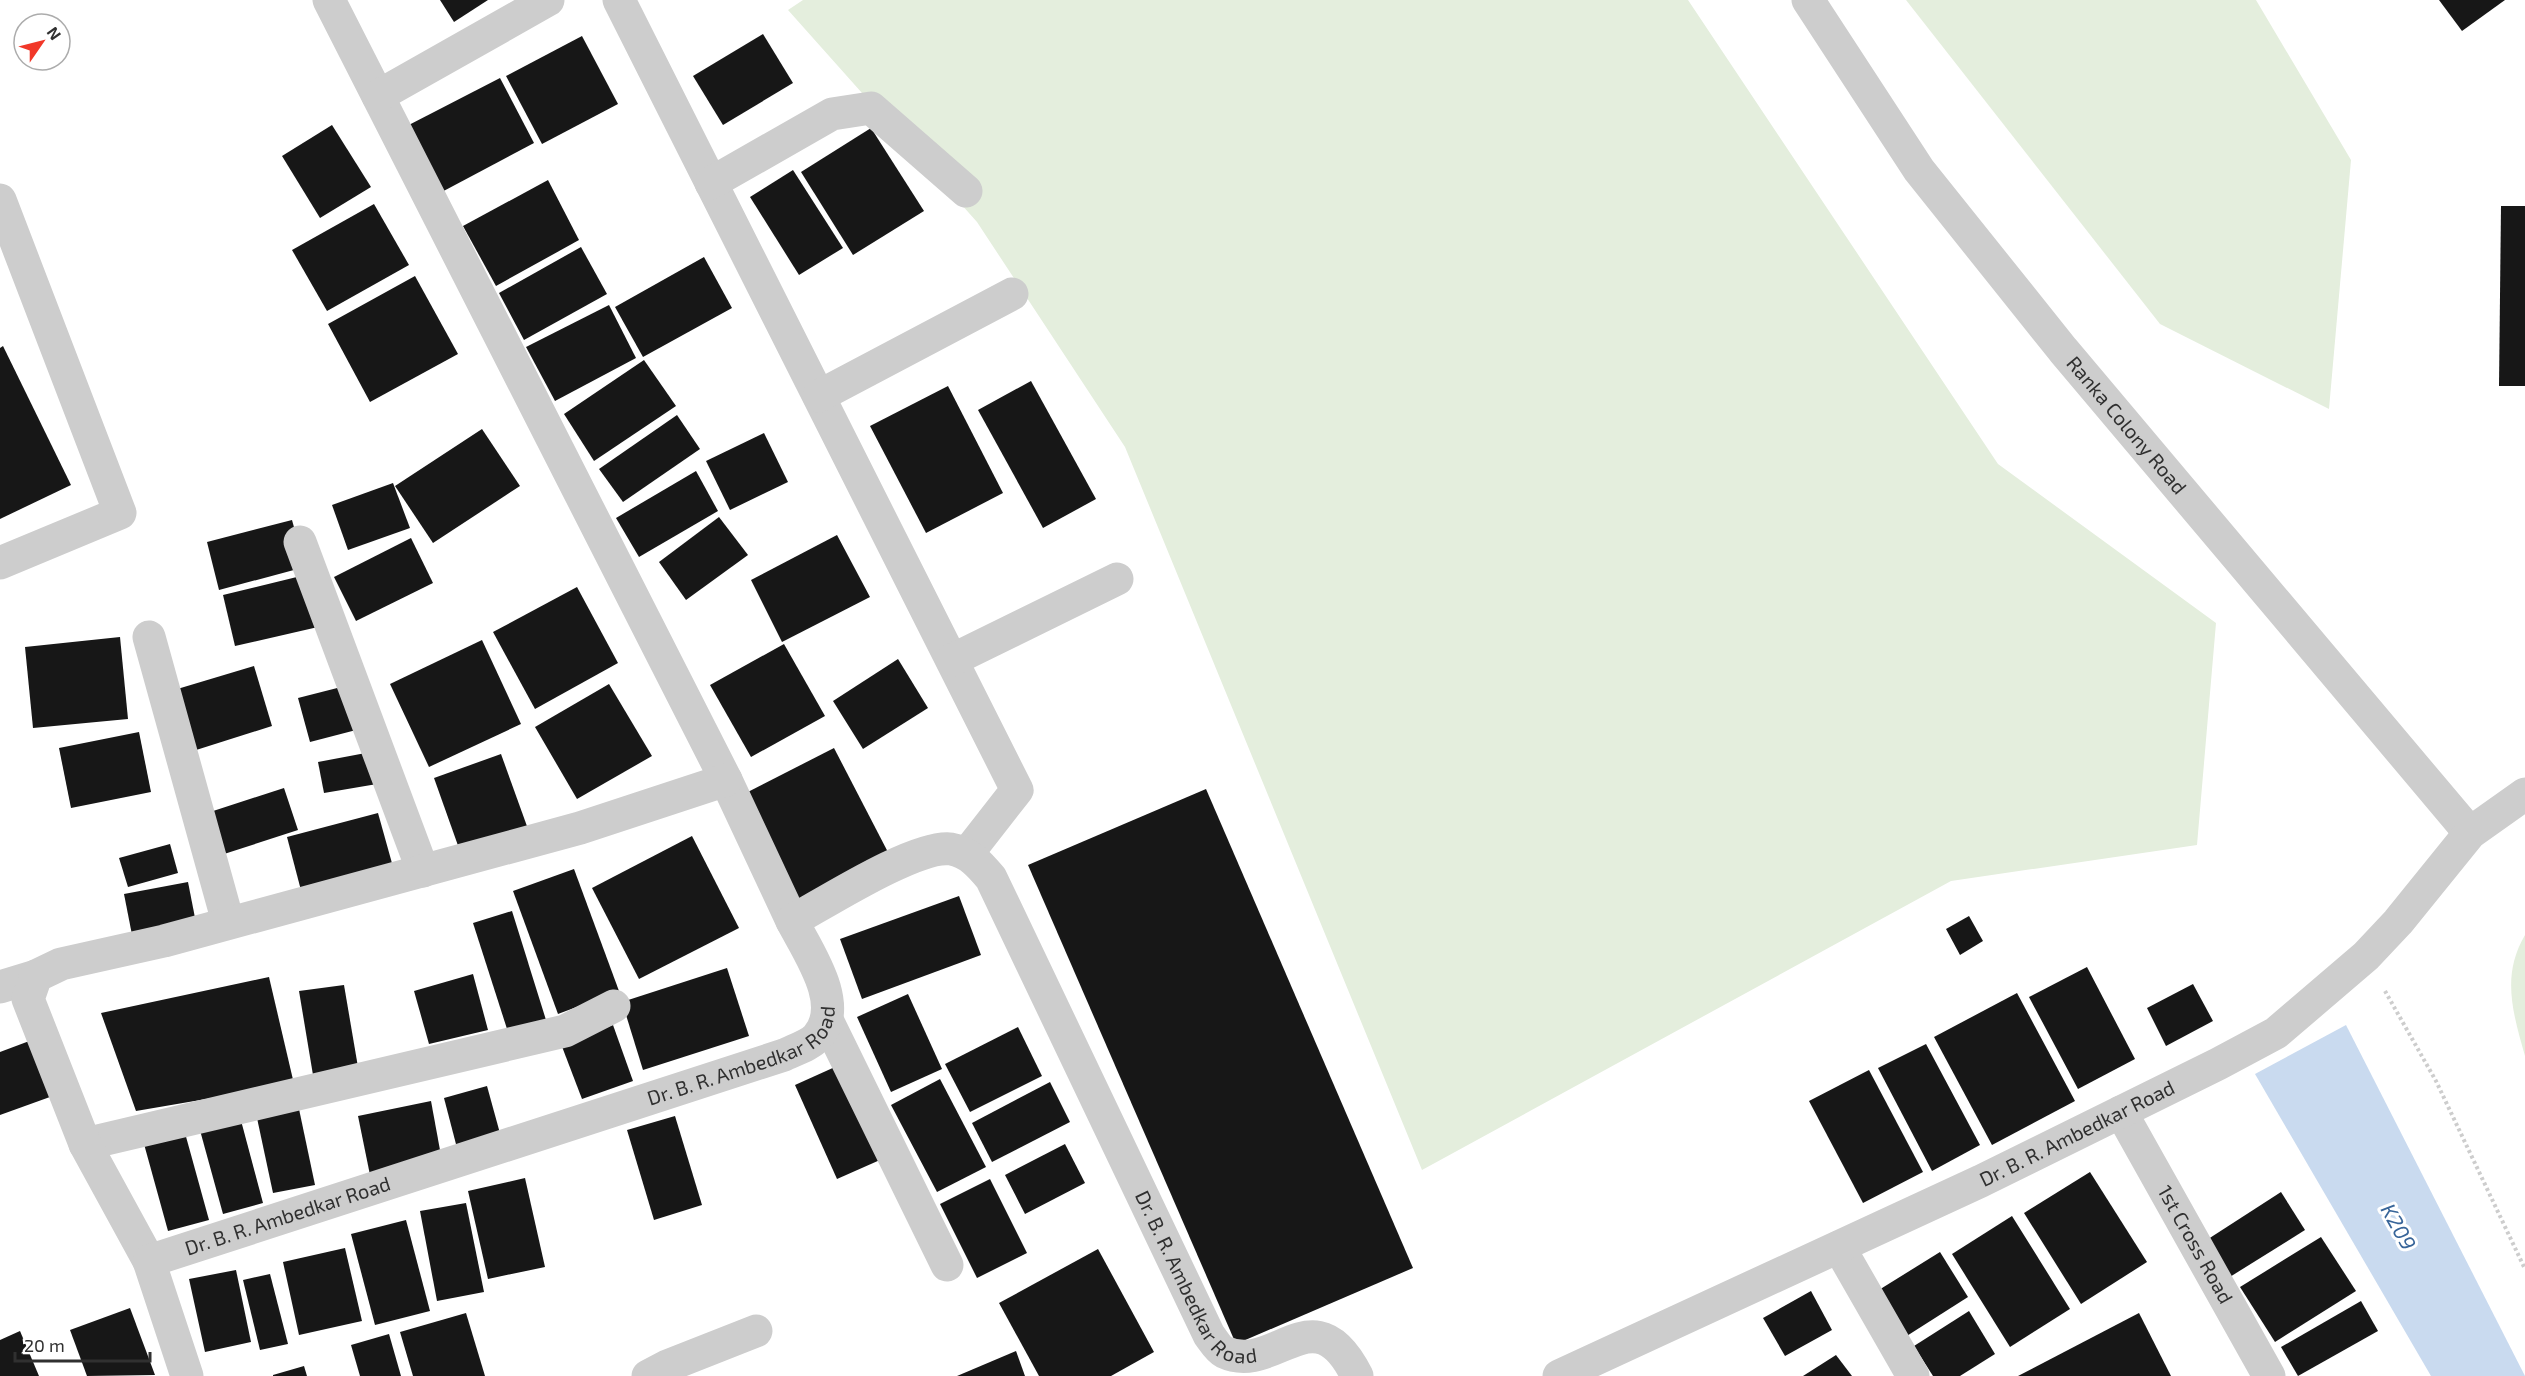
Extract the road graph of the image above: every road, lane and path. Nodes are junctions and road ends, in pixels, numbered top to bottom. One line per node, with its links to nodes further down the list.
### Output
1 (329, 0): 5 (street, Dr. B. R. Ambedkar Road)
2 (548, 0): 5 (street)
3 (619, 0): 6 (street)
4 (1809, 0): 18 (street, Ranka Colony Road)
5 (378, 96): 16 (street, Dr. B. R. Ambedkar Road)
6 (711, 183): 7 (street); 10 (street)
7 (966, 191)
8 (0, 200): 12 (street)
9 (1012, 294): 10 (street)
10 (819, 396): 15 (street)
11 (300, 542): 20 (street)
12 (0, 563)
13 (1117, 579): 15 (street)
14 (149, 637): 22 (street)
15 (952, 660): 19 (street)
16 (726, 780): 20 (street); 21 (street, Dr. B. R. Ambedkar Road)
17 (2525, 794): 18 (street, Dr. B. R. Ambedkar Road)
18 (2470, 833): 23 (street, Dr. B. R. Ambedkar Road)
19 (967, 854): 21 (street); 37 (street, Dr. B. R. Ambedkar Road)
20 (423, 870): 22 (street)
21 (792, 921): 27 (street, Dr. B. R. Ambedkar Road)
22 (228, 922): 24 (street)
23 (2366, 956): 28 (street, Dr. B. R. Ambedkar Road); 33 (path)
24 (36, 976): 25 (street); 29 (street)
25 (0, 987)
26 (614, 1006): 29 (street)
27 (828, 1022): 31 (street, Dr. B. R. Ambedkar Road); 32 (street)
28 (2121, 1112): 30 (street, Dr. B. R. Ambedkar Road); 40 (street, 1st Cross Road)
29 (85, 1144): 31 (street)
30 (1839, 1247): 38 (street, Dr. B. R. Ambedkar Road); 39 (street)
31 (149, 1261): 35 (street)
32 (947, 1265)
33 (2525, 1269)
34 (756, 1330): 36 (street)
35 (187, 1376)
36 (648, 1376)
37 (1357, 1376)
38 (1558, 1376)
39 (1913, 1376)
40 (2269, 1376)

